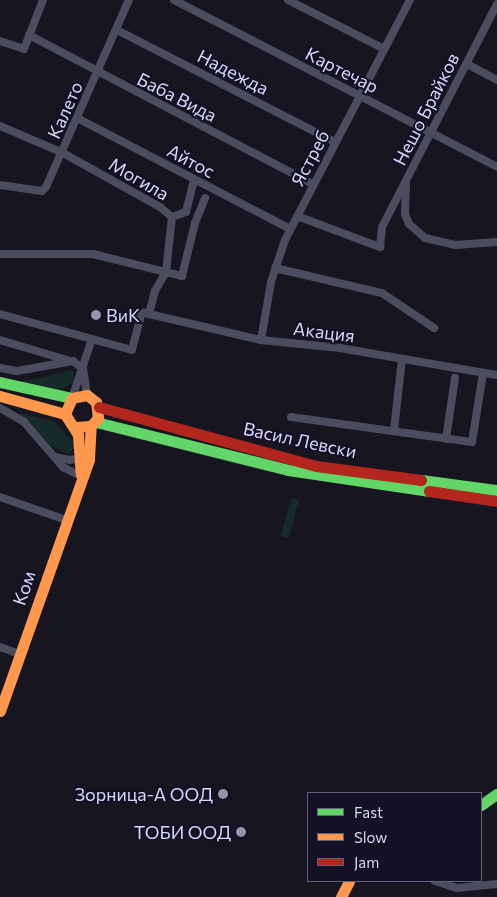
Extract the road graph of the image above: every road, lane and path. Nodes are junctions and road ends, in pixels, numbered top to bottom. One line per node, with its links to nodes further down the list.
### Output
1 (43, 0): 8 (street)
2 (129, 0): 7 (street, Калето)
3 (174, 0): 14 (street, Картечар)
4 (288, 0): 10 (street)
5 (407, 1): 10 (street, Ястреб)
6 (497, 4): 11 (street, Нешо Брайков)
7 (117, 30): 12 (street, Калето); 18 (street, Надежда)
8 (29, 35): 9 (street); 12 (street, Баба Вида)
9 (0, 41)
10 (384, 49): 14 (street, Ястреб)
11 (467, 64): 13 (street); 17 (street, Нешо Брайков)
12 (98, 73): 15 (street, Калето); 23 (street, Баба Вида)
13 (497, 80)
14 (359, 96): 17 (street, Картечар); 18 (street, Ястреб)
15 (79, 119): 19 (street, Калето); 21 (street, Айтос)
16 (0, 126): 19 (street, Могила)
17 (431, 133): 20 (street, Картечар); 22 (street, Нешо Брайков)
18 (335, 142): 23 (street, Ястреб)
19 (63, 153): 24 (street, Калето); 27 (street, Могила)
20 (497, 167)
21 (194, 180): 27 (street); 28 (street, Айтос)
22 (406, 180): 26 (street, Нешо Брайков); 29 (street)
23 (313, 184): 26 (street, Ястреб)
24 (0, 185)
25 (205, 198): 32 (street)
26 (297, 216): 28 (street, Ястреб)
27 (172, 217): 32 (street, Могила)
28 (290, 229): 31 (street, Ястреб)
29 (497, 242)
30 (0, 254): 32 (street)
31 (275, 268): 35 (street); 38 (street, Ястреб)
32 (166, 272): 34 (street, Могила)
33 (0, 314): 36 (street)
34 (149, 314): 36 (street, Могила); 38 (street, Акация)
35 (434, 328)
36 (92, 339): 42 (street)
37 (0, 340): 40 (street)
38 (261, 340): 39 (street, Акация)
39 (402, 359): 43 (street, Акация); 56 (street)
40 (67, 360): 41 (street); 42 (street)
41 (0, 368)
42 (83, 369): 47 (street); 49 (street)
43 (483, 373): 44 (street, Акация); 57 (street)
44 (497, 375)
45 (455, 378): 57 (street)
46 (0, 382): 49 (main road)
47 (87, 395): 49 (main road); 50 (main road)
48 (0, 396): 52 (main road)
49 (72, 398): 52 (main road)
50 (99, 407): 54 (main road); 61 (main road, Васил Левски)
51 (0, 408): 58 (street)
52 (65, 414): 55 (main road)
53 (291, 417): 56 (street)
54 (94, 424): 55 (main road); 60 (main road, Ком); 63 (main road, Васил Левски)
55 (75, 427): 59 (main road)
56 (394, 430): 57 (street)
57 (446, 439)
58 (55, 456): 59 (street); 60 (street)
59 (81, 458): 60 (main road)
60 (81, 476): 64 (main road, Ком)
61 (497, 490)
62 (0, 497): 64 (street)
63 (497, 501)
64 (66, 520): 66 (main road, Ком)
65 (0, 648): 66 (street)
66 (19, 654): 67 (main road, Ком)
67 (0, 711)
68 (497, 794): 69 (main road)
69 (482, 803)
70 (348, 882): 74 (main road)
71 (438, 882): 73 (street)
72 (497, 884): 73 (street)
73 (457, 888): 75 (street)
74 (341, 897)
75 (456, 897)

